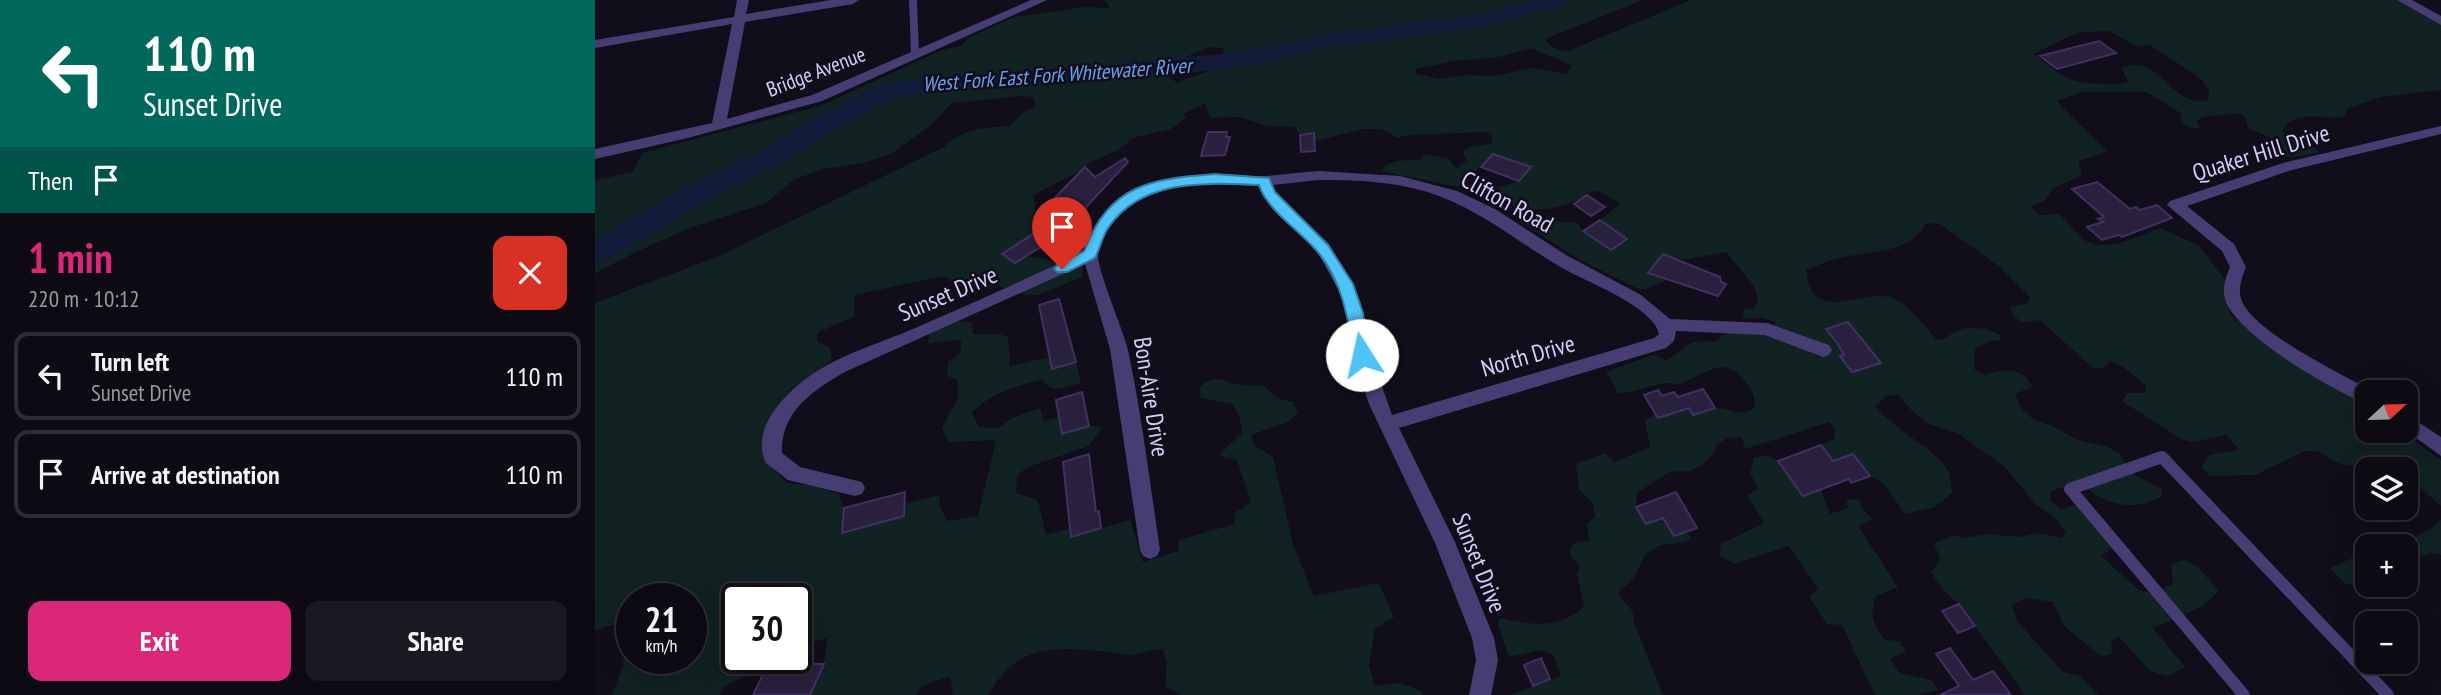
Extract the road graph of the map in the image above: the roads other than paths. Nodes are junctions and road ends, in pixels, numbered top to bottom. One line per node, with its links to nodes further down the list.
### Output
1 (743, 0): 6 (street)
2 (853, 0): 6 (street)
3 (913, 0): 9 (lane)
4 (1041, 0): 9 (street, Bridge Avenue)
5 (2403, 0): 7 (street)
6 (739, 19): 8 (street); 10 (street)
7 (2441, 21)
8 (595, 44)
9 (915, 54): 10 (street, Bridge Avenue)
10 (719, 125): 12 (street, Bridge Avenue)
11 (2441, 130): 17 (street, Quaker Hill Drive)
12 (595, 154)
13 (1264, 181): 14 (street); 15 (street, Clifton Road); 18 (street, Sunset Drive)
14 (1090, 255): 21 (street, Sunset Drive); 22 (street, Bon-Aire Drive)
15 (1667, 325): 16 (street); 18 (street, North Drive)
16 (1823, 350)
17 (2355, 389)
18 (1389, 424): 23 (street, Sunset Drive)
19 (2419, 431): 20 (street)
20 (2441, 448)
21 (855, 488)
22 (1150, 550)
23 (1480, 695)
24 (2244, 695): 25 (lane)
25 (2388, 695)

